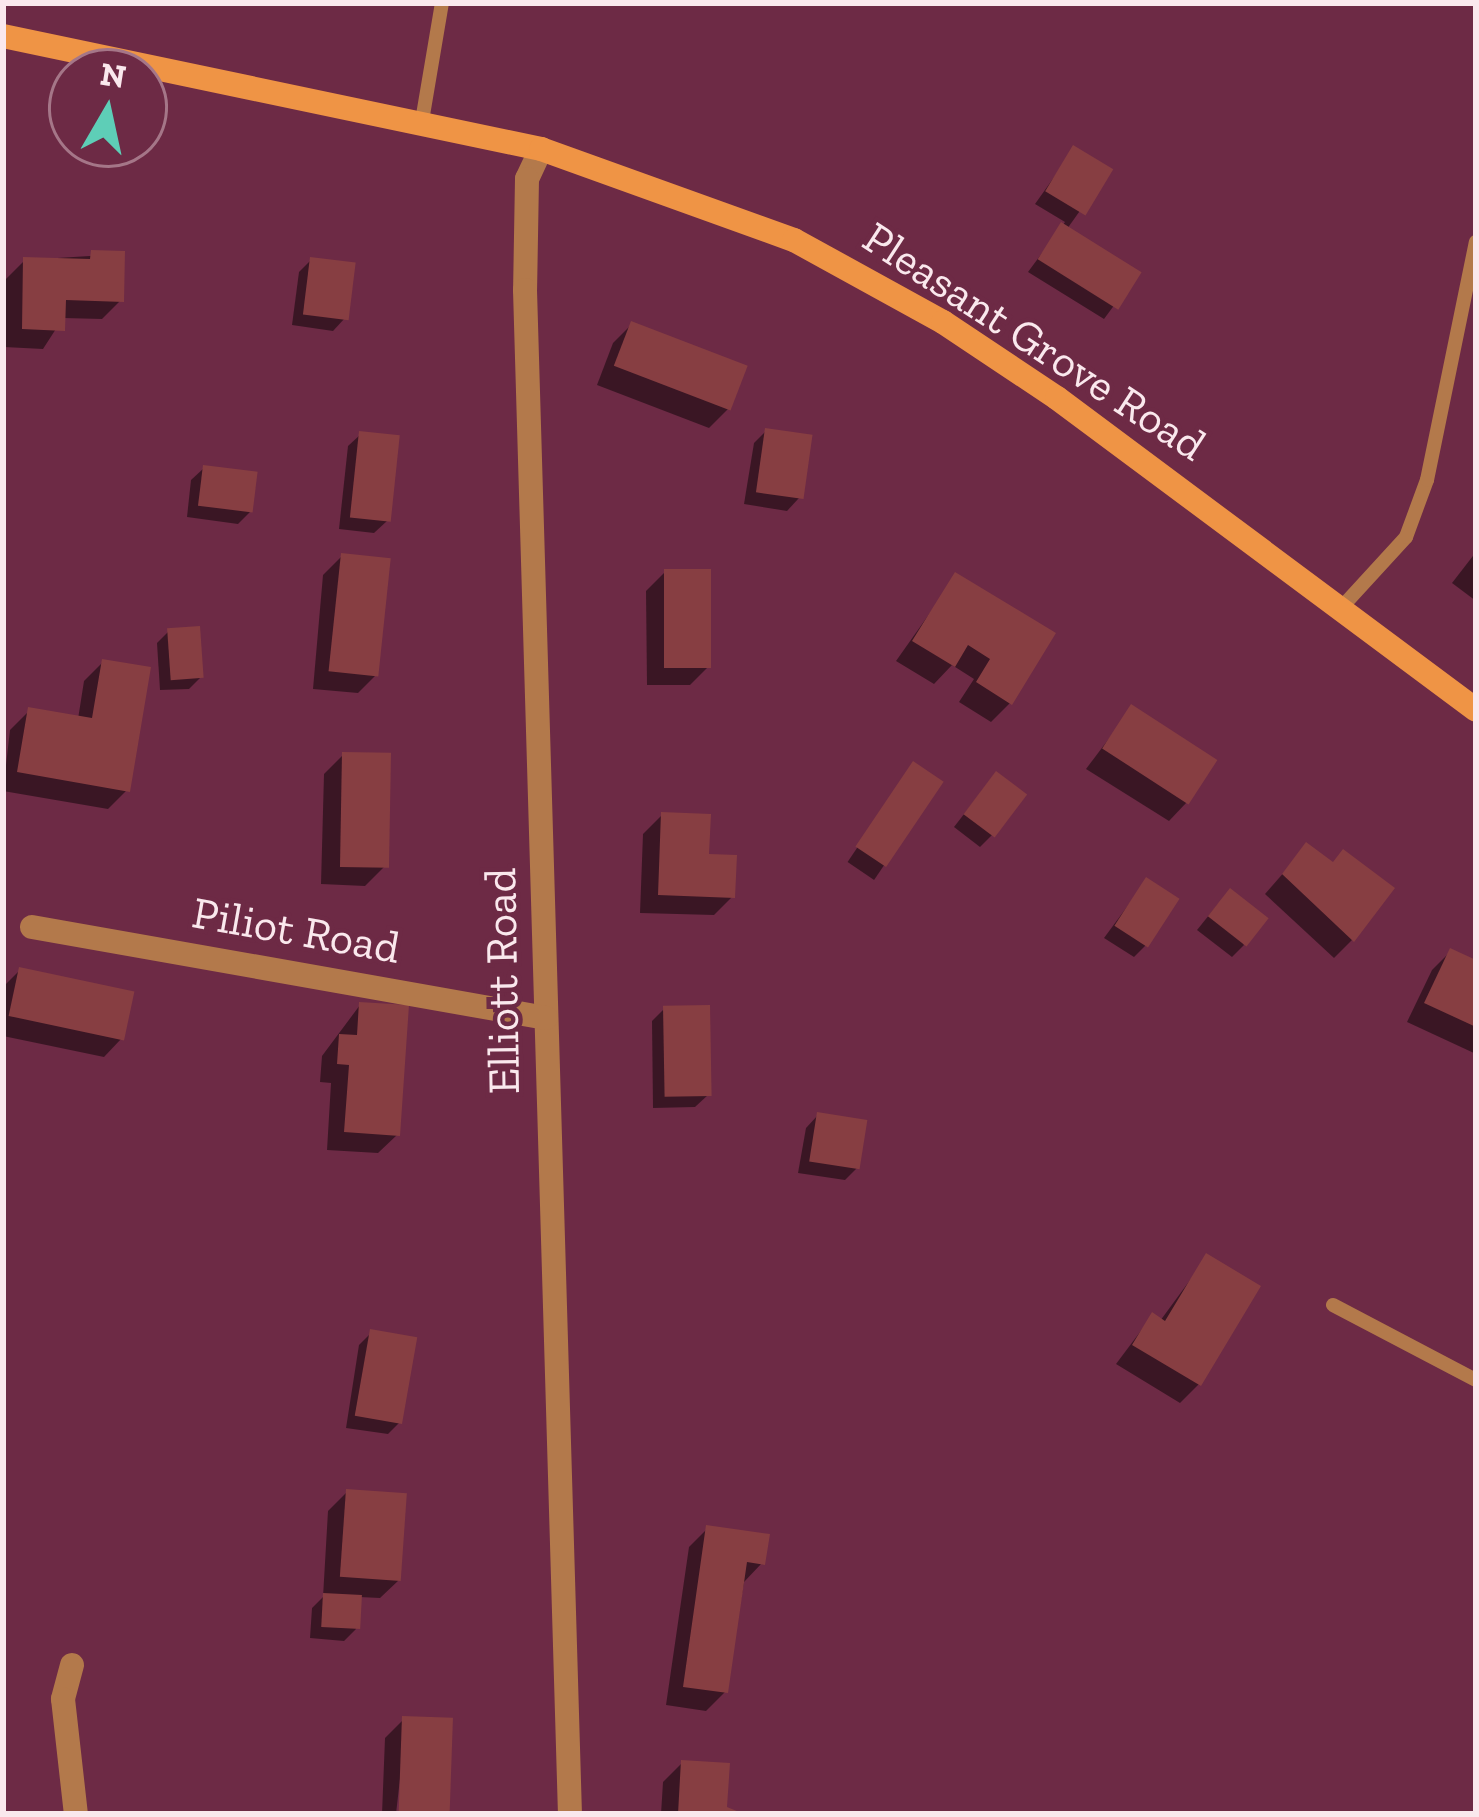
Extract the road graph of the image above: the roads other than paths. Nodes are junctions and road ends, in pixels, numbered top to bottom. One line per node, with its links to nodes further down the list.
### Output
1 (442, 3): 3 (lane)
2 (3, 36): 3 (street, Pleasant Grove Road)
3 (422, 121): 4 (street, Pleasant Grove Road)
4 (541, 149): 6 (street, Pleasant Grove Road); 9 (street, Elliott Road)
5 (1476, 242): 6 (lane)
6 (1341, 608): 7 (street, Pleasant Grove Road)
7 (1476, 710)
8 (32, 927): 9 (street, Piliot Road)
9 (546, 1018): 14 (street, Elliott Road)
10 (1333, 1305): 11 (lane)
11 (1476, 1380)
12 (72, 1665): 13 (street)
13 (76, 1814)
14 (570, 1814)

